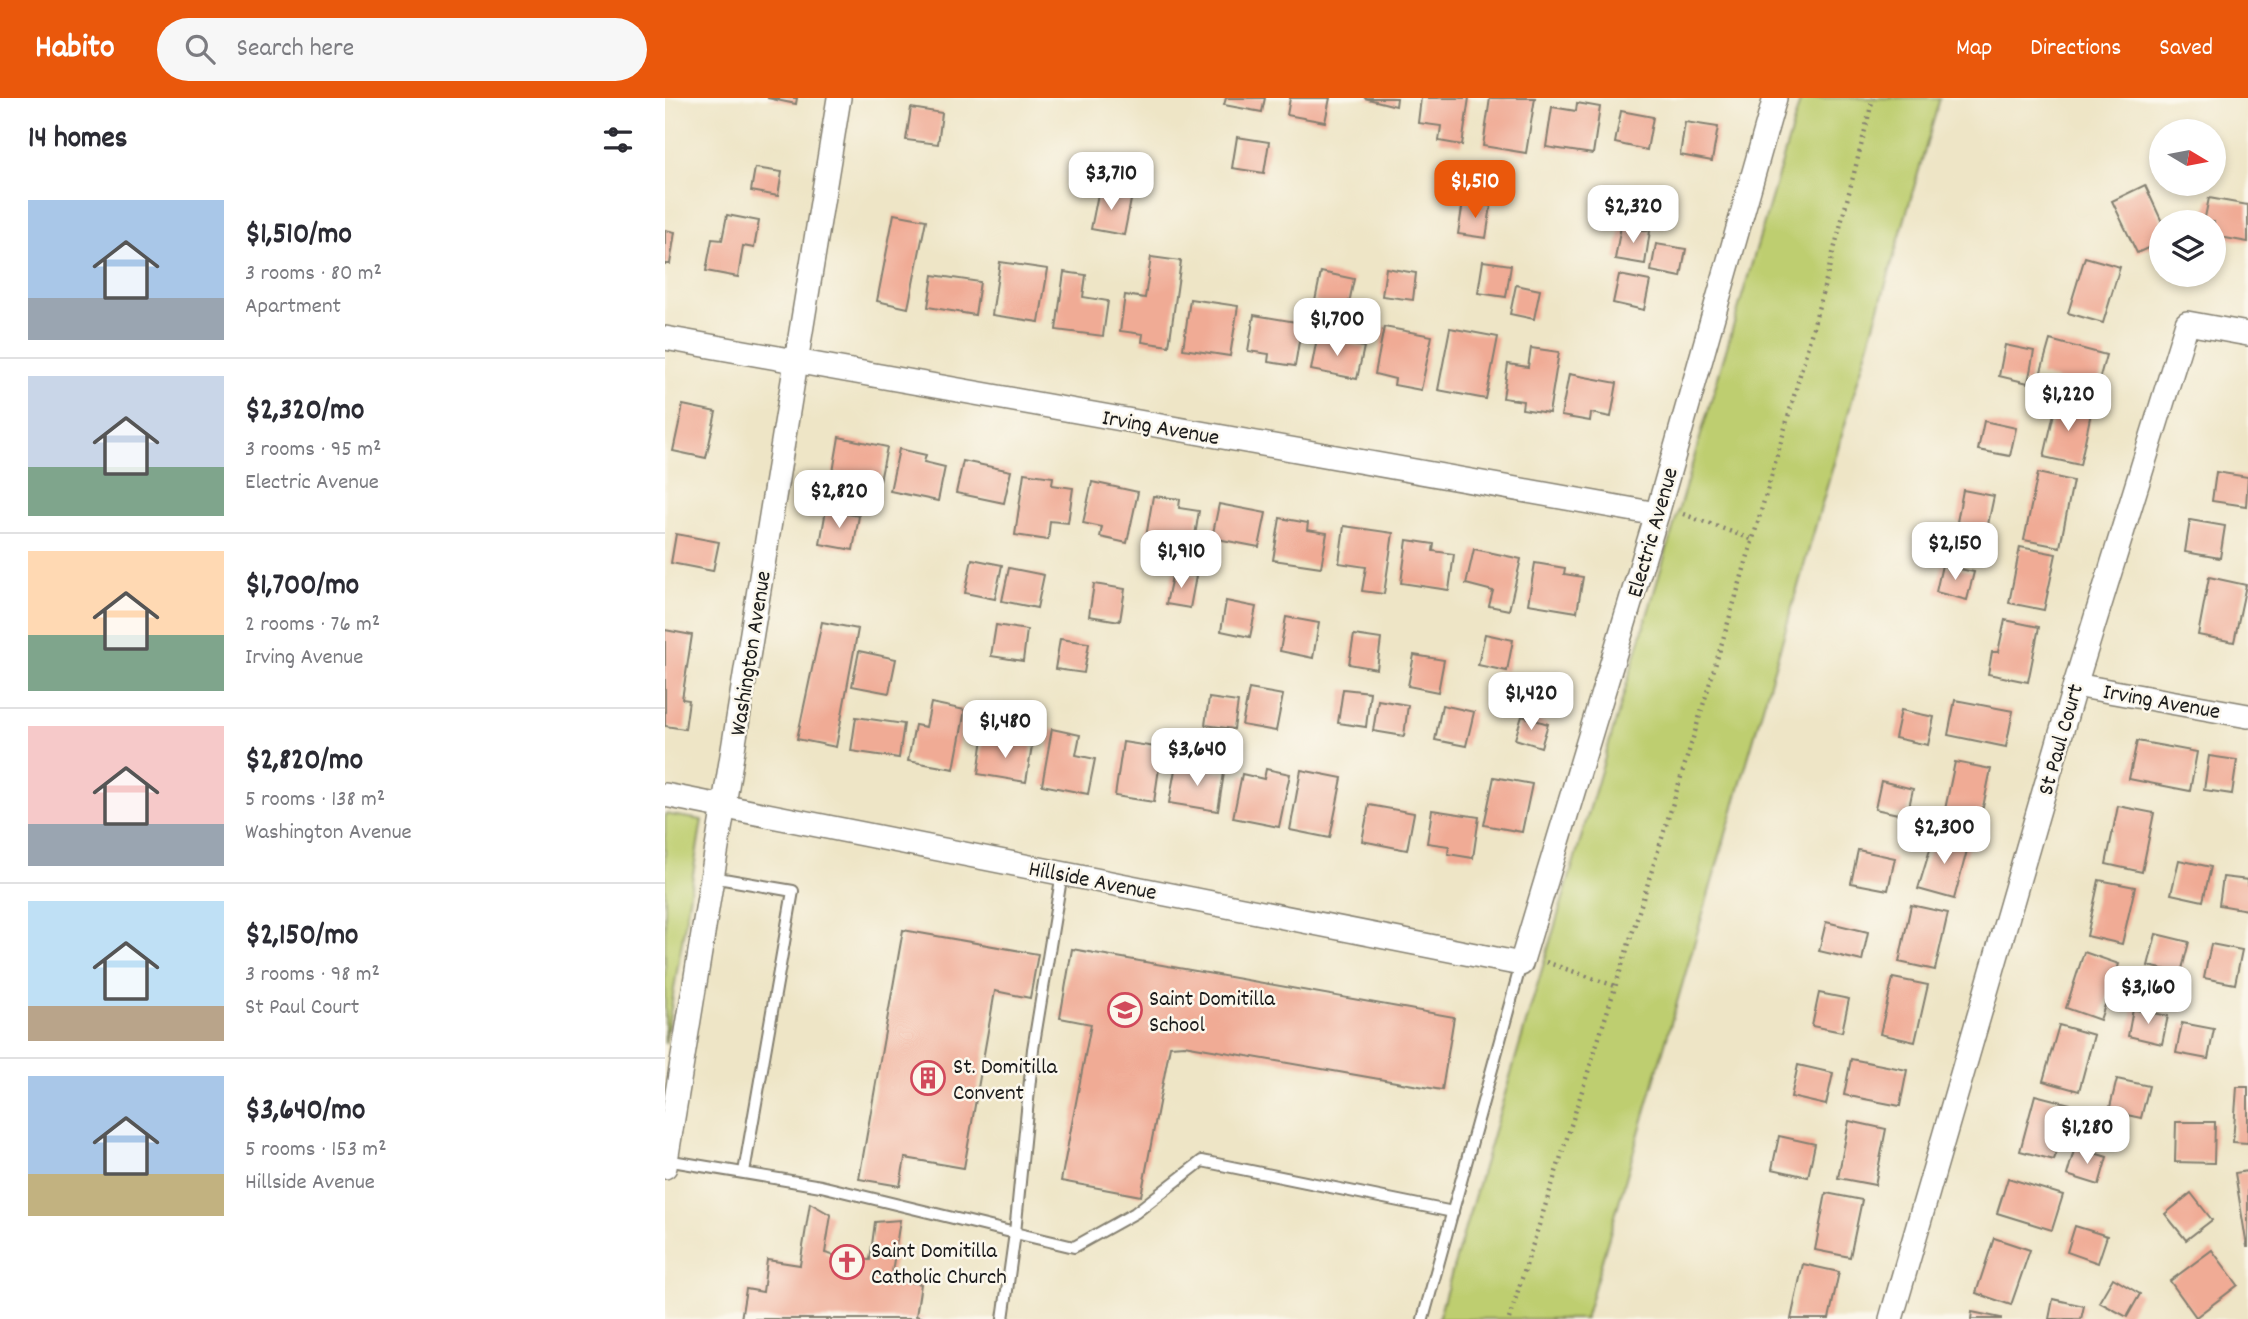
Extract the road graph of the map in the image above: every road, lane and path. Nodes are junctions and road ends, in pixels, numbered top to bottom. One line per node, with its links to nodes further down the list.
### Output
1 (839, 98): 6 (street, Washington Avenue)
2 (1775, 98): 7 (street, Electric Avenue)
3 (1873, 98): 8 (path)
4 (2248, 334): 9 (street, St Paul Court)
5 (665, 338): 6 (street, Irving Avenue)
6 (796, 361): 7 (street, Irving Avenue); 12 (street, Washington Avenue)
7 (1658, 509): 8 (path); 15 (street, Electric Avenue)
8 (1751, 539): 16 (path)
9 (2075, 685): 10 (street, Irving Avenue); 24 (street, St Paul Court)
10 (2248, 716)
11 (665, 795): 12 (street, Hillside Avenue)
12 (724, 806): 13 (street, Hillside Avenue); 14 (street, Washington Avenue)
13 (1062, 873): 15 (street, Hillside Avenue); 20 (lane)
14 (712, 877): 17 (street, Washington Avenue); 18 (lane)
15 (1522, 958): 16 (path); 19 (lane)
16 (1615, 986): 23 (path)
17 (666, 1164): 18 (lane)
18 (744, 1172): 20 (lane)
19 (1453, 1212): 20 (lane); 22 (lane)
20 (1015, 1233): 21 (lane)
21 (1003, 1319)
22 (1423, 1319)
23 (1509, 1319)
24 (1891, 1319)

